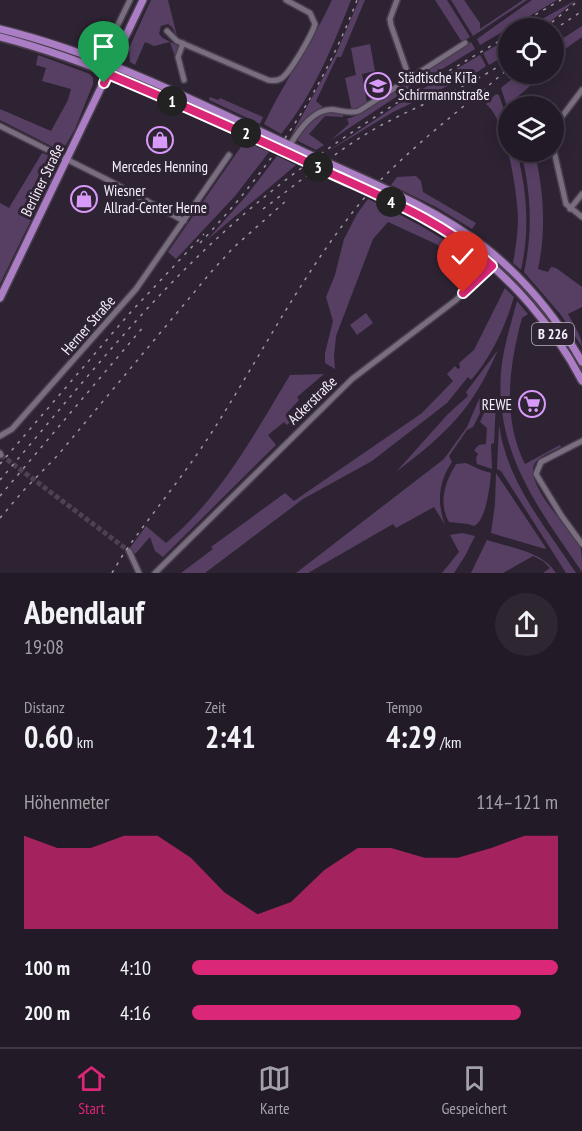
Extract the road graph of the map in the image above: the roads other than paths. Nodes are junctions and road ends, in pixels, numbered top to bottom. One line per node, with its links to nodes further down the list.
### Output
1 (121, 0): 5 (street)
2 (143, 0): 12 (main road, Berliner Straße)
3 (286, 0): 10 (street)
4 (397, 0): 14 (street)
5 (130, 1): 9 (street)
6 (0, 29): 12 (main road, B 226)
7 (166, 31): 10 (street)
8 (0, 37): 13 (main road, B 226)
9 (112, 37)
10 (183, 43): 15 (street)
11 (465, 43): 14 (street)
12 (113, 64): 13 (main road, Berliner Straße); 19 (main road, B 226)
13 (108, 74): 21 (main road, Berliner Straße); 28 (main road, B 226)
14 (410, 77): 19 (street)
15 (184, 80)
16 (582, 90): 17 (street)
17 (564, 114)
18 (0, 126): 21 (street)
19 (290, 145): 27 (main road, B 226)
20 (229, 155): 26 (street, Herner Straße)
21 (68, 159): 26 (street); 29 (main road, Berliner Straße)
22 (556, 162): 24 (street)
23 (582, 194): 24 (street)
24 (570, 209): 25 (street)
25 (582, 218)
26 (184, 221): 32 (street, Herner Straße)
27 (498, 259): 28 (street, Ackerstraße); 30 (main road, B 226)
28 (492, 266): 31 (main road, B 226); 37 (street, Ackerstraße)
29 (0, 298)
30 (582, 362)
31 (582, 381)
32 (0, 436)
33 (582, 441): 34 (street)
34 (582, 544)
35 (129, 551): 36 (street)
36 (139, 573)
37 (155, 573)

